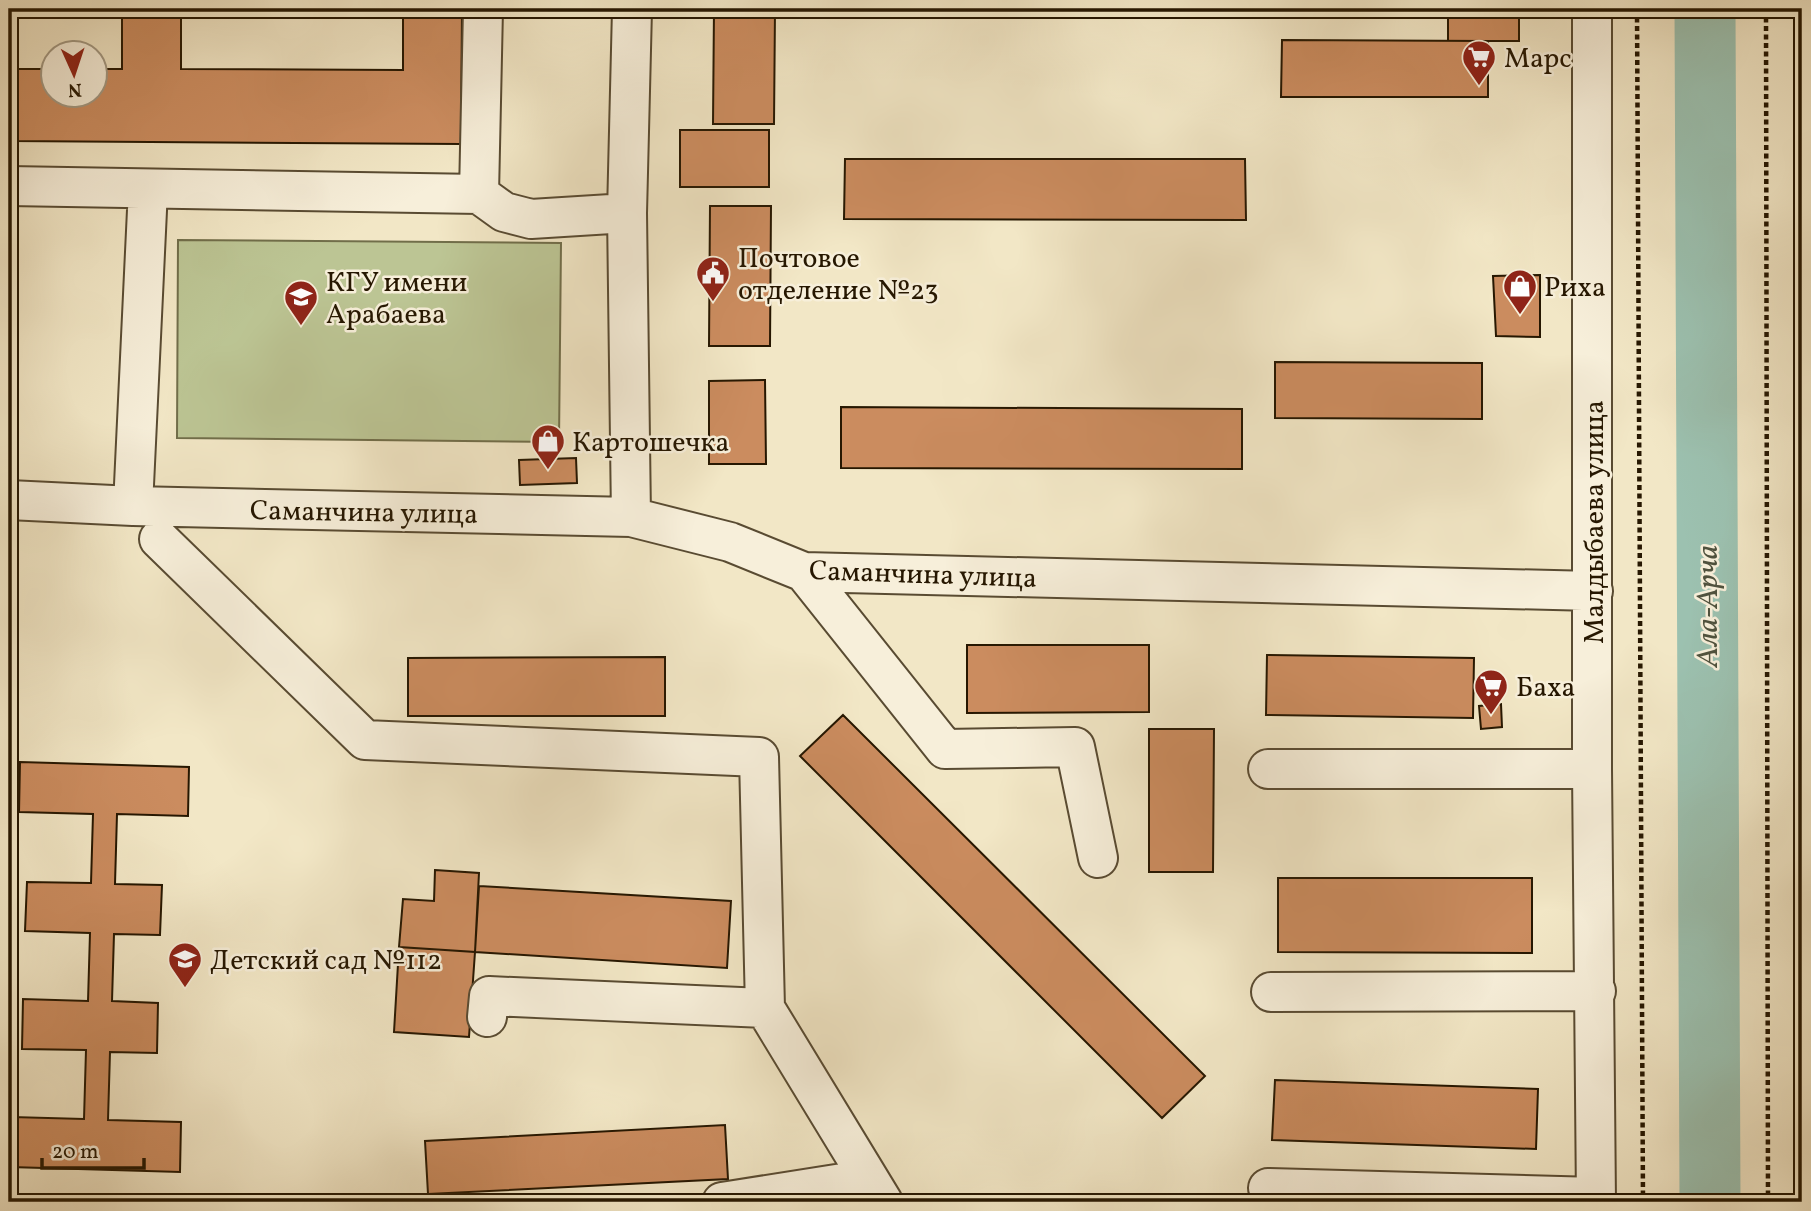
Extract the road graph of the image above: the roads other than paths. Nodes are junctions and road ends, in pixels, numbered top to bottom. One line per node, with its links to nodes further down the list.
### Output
1 (483, 9): 6 (street)
2 (632, 9): 7 (street)
3 (1592, 9): 13 (street, Малдыбаева улица)
4 (9, 186): 5 (street)
5 (148, 189): 6 (street); 9 (street)
6 (479, 194): 7 (street)
7 (627, 213): 10 (street)
8 (9, 500): 9 (street, Саманчина улица)
9 (133, 506): 10 (street, Саманчина улица)
10 (631, 517): 12 (street, Саманчина улица)
11 (159, 539): 19 (street)
12 (804, 572): 13 (street, Саманчина улица); 16 (street)
13 (1593, 591): 15 (street, Малдыбаева улица)
14 (1268, 769): 15 (street)
15 (1592, 769): 17 (street, Малдыбаева улица)
16 (1098, 858)
17 (1595, 991): 18 (street); 23 (street, Малдыбаева улица)
18 (1271, 992)
19 (765, 1008): 20 (street); 22 (street)
20 (487, 1017)
21 (1268, 1188): 23 (street)
22 (876, 1191): 24 (street)
23 (1596, 1200)
24 (722, 1202)

